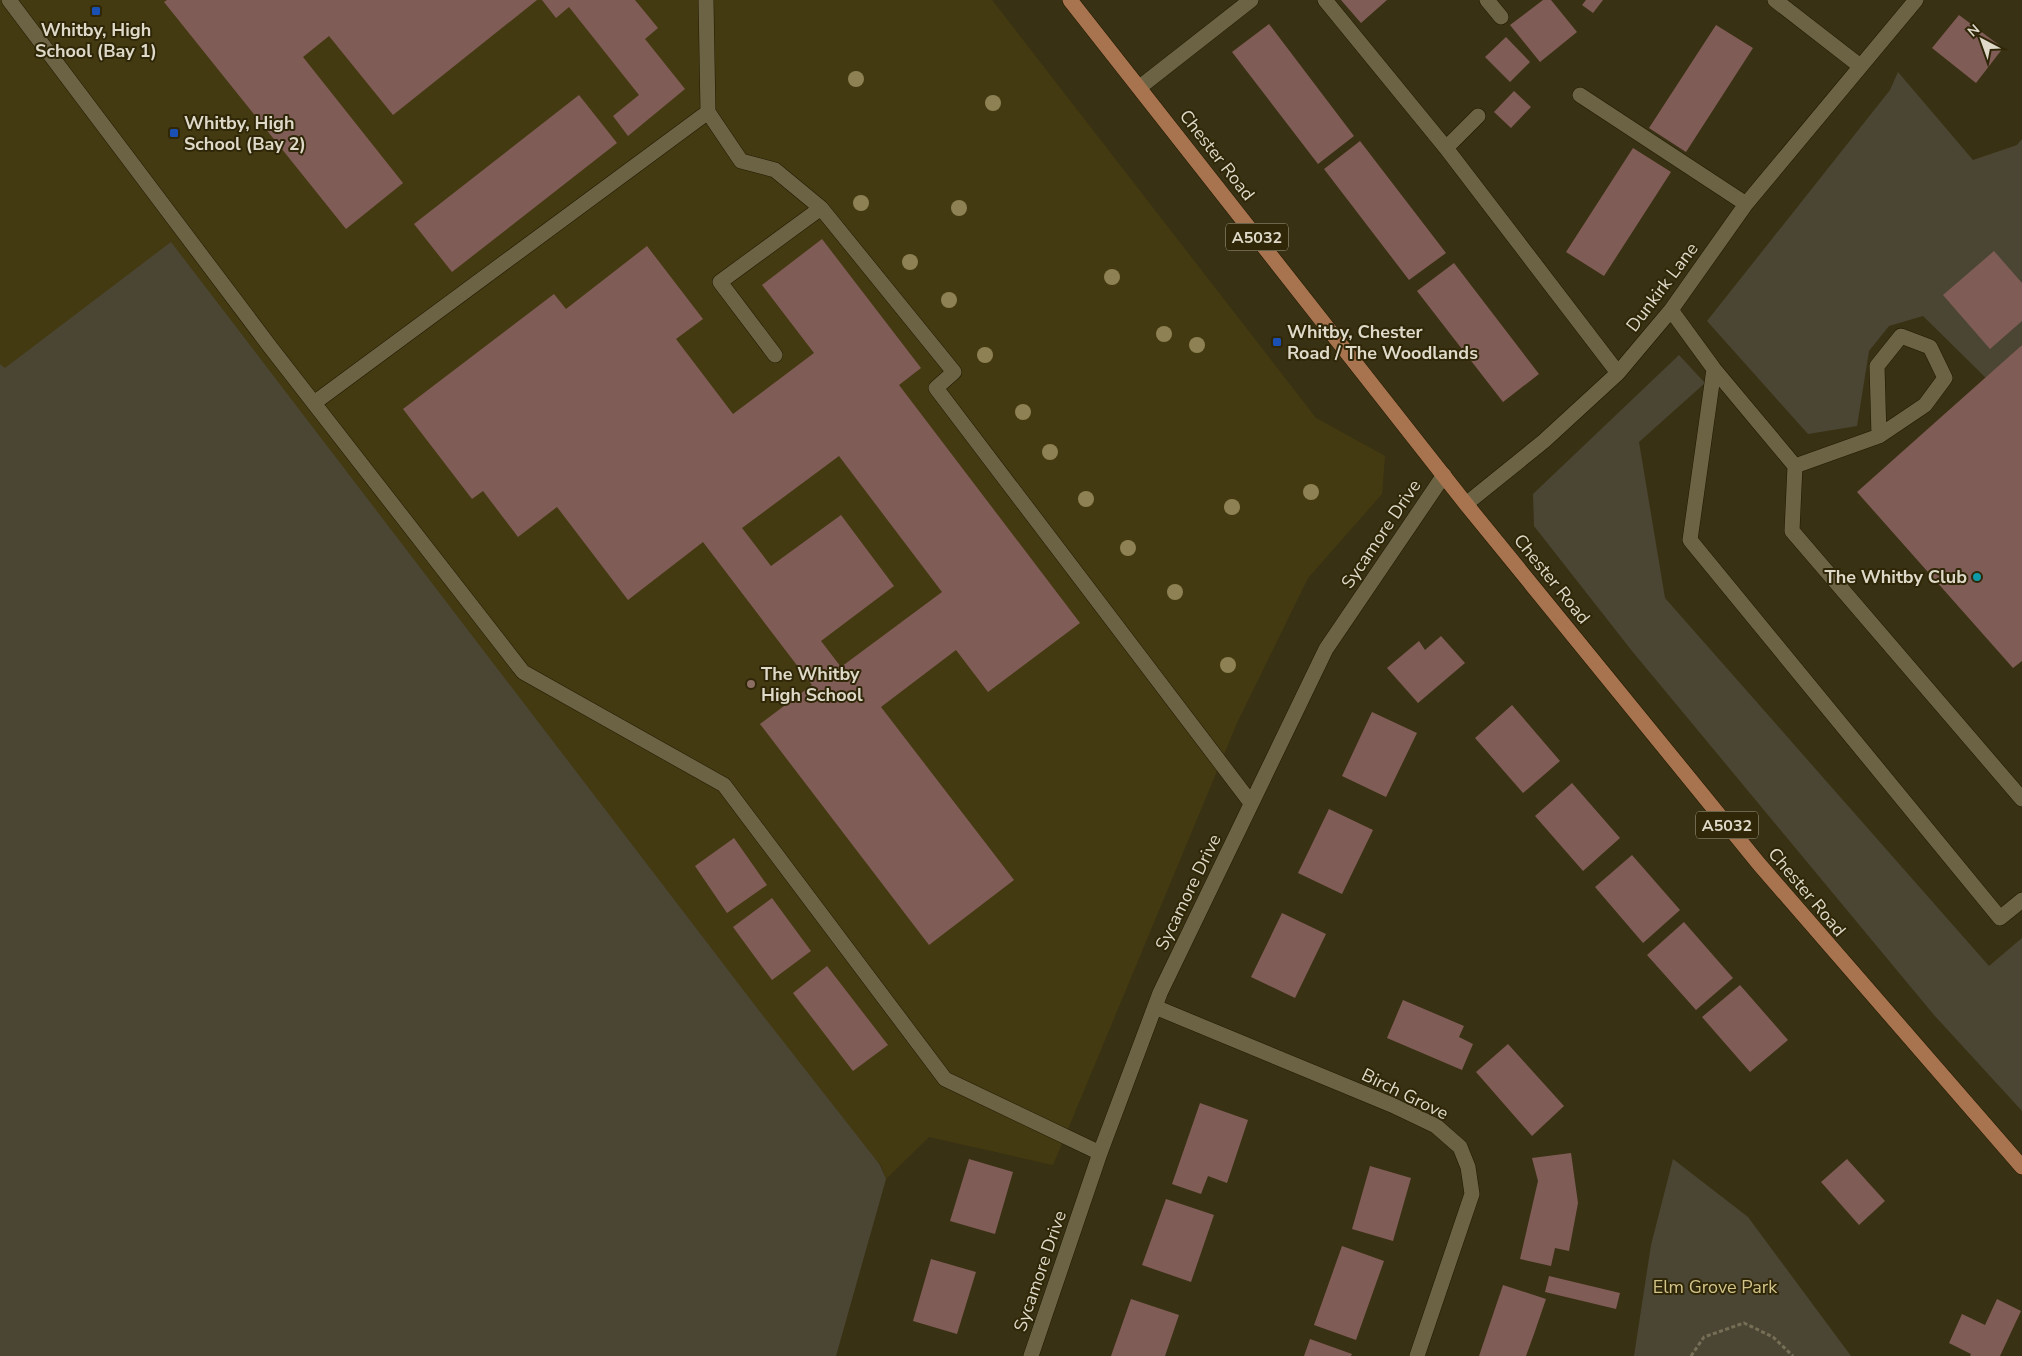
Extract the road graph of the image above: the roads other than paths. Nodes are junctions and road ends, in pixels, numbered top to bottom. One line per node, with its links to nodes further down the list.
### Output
1 (9, 0): 22 (street)
2 (706, 0): 13 (street)
3 (1070, 0): 11 (main road, Chester Road / A5032)
4 (1251, 0): 11 (street)
5 (1325, 0): 15 (street)
6 (1487, 0): 9 (street)
7 (1775, 0): 10 (street)
8 (1916, 0): 10 (street, Dunkirk Lane)
9 (1501, 18)
10 (1860, 66): 16 (street, Dunkirk Lane)
11 (1140, 87): 25 (main road, Chester Road / A5032)
12 (1580, 95): 16 (street)
13 (708, 112): 17 (street); 22 (street)
14 (1478, 116): 15 (street)
15 (1446, 148): 21 (street)
16 (1746, 204): 18 (street, Dunkirk Lane)
17 (820, 208): 19 (street); 28 (street)
18 (1671, 310): 20 (street); 21 (street, Dunkirk Lane)
19 (775, 355)
20 (1714, 369): 24 (street); 29 (street)
21 (1618, 374): 26 (street, Dunkirk Lane)
22 (314, 403): 31 (street)
23 (1879, 436): 23 (street); 24 (street)
24 (1795, 466): 27 (street)
25 (1444, 475): 26 (main road, Chester Road / A5032); 28 (street, Sycamore Drive)
26 (1466, 504): 32 (main road, Chester Road / A5032)
27 (2022, 799)
28 (1251, 803): 30 (street, Sycamore Drive)
29 (2022, 900)
30 (1155, 1007): 31 (street, Sycamore Drive); 34 (street, Birch Grove)
31 (1100, 1152): 33 (street, Sycamore Drive)
32 (2022, 1167)
33 (1031, 1356)
34 (1418, 1356)

